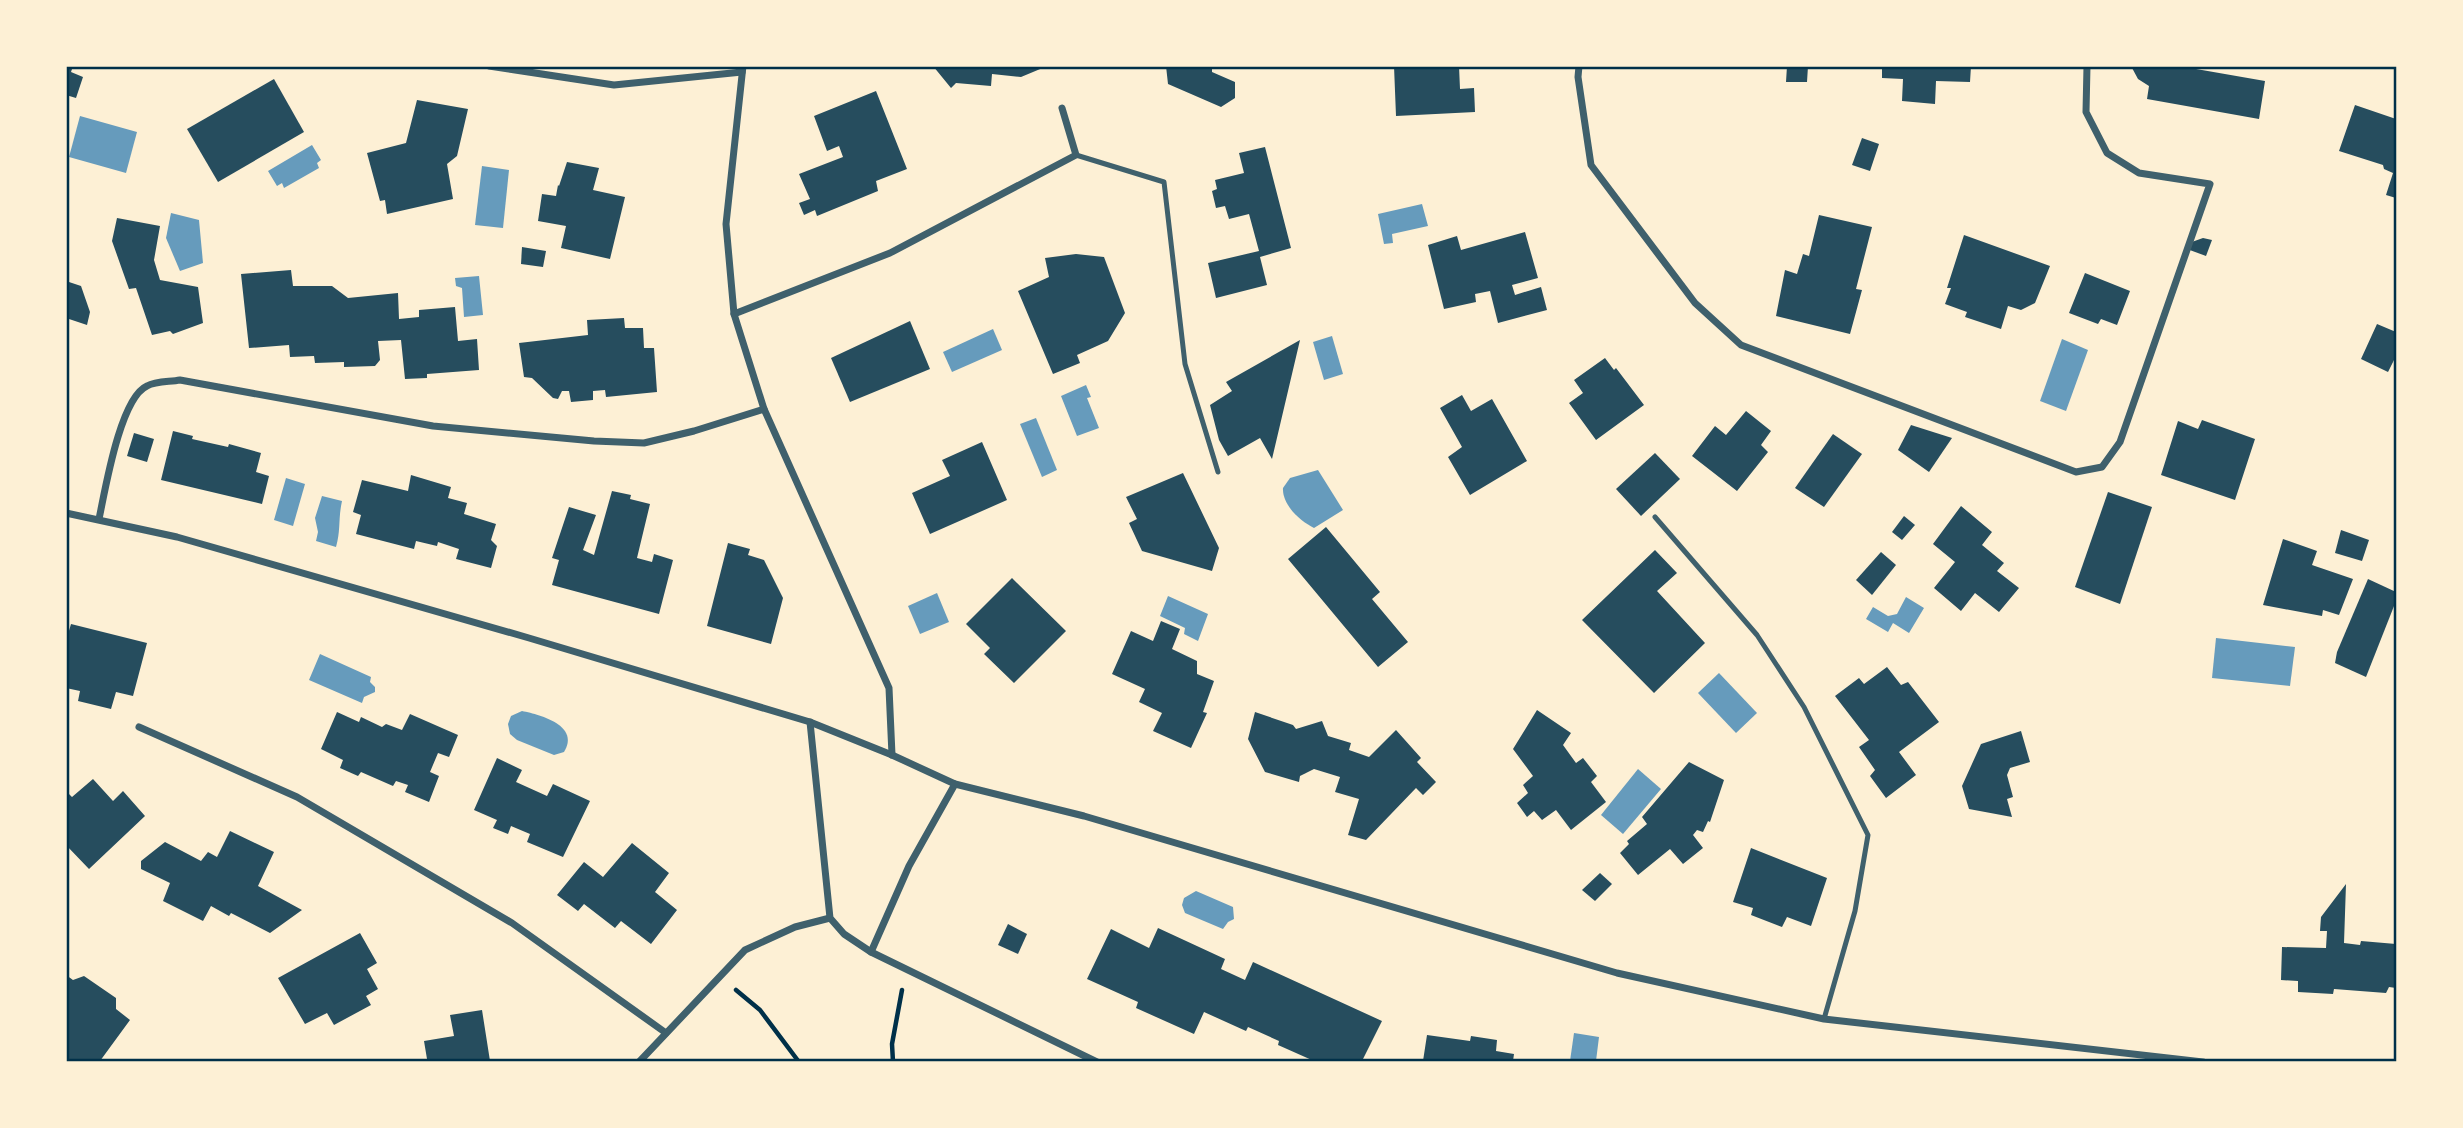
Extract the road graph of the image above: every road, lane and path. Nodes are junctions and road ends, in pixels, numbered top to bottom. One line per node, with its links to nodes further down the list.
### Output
1 (489, 66): 4 (street)
2 (1579, 66): 3 (street)
3 (2087, 66)
4 (743, 69): 7 (street)
5 (1062, 107): 6 (street)
6 (1076, 155): 7 (street); 9 (lane)
7 (734, 314): 8 (street)
8 (764, 409): 12 (street); 15 (street)
9 (1218, 472)
10 (66, 513): 12 (street)
11 (1655, 517): 21 (lane)
12 (99, 519): 13 (street)
13 (810, 722): 15 (street); 17 (street)
14 (139, 727): 22 (street)
15 (892, 755): 16 (street)
16 (955, 784): 18 (street); 21 (street)
17 (830, 918): 18 (street); 20 (street)
18 (871, 952): 19 (street)
19 (906, 970): 25 (path); 26 (street)
20 (720, 976): 22 (street); 24 (path)
21 (1824, 1019): 27 (street)
22 (666, 1033): 23 (street)
23 (639, 1062)
24 (799, 1062)
25 (893, 1062)
26 (1097, 1062)
27 (2203, 1062)

